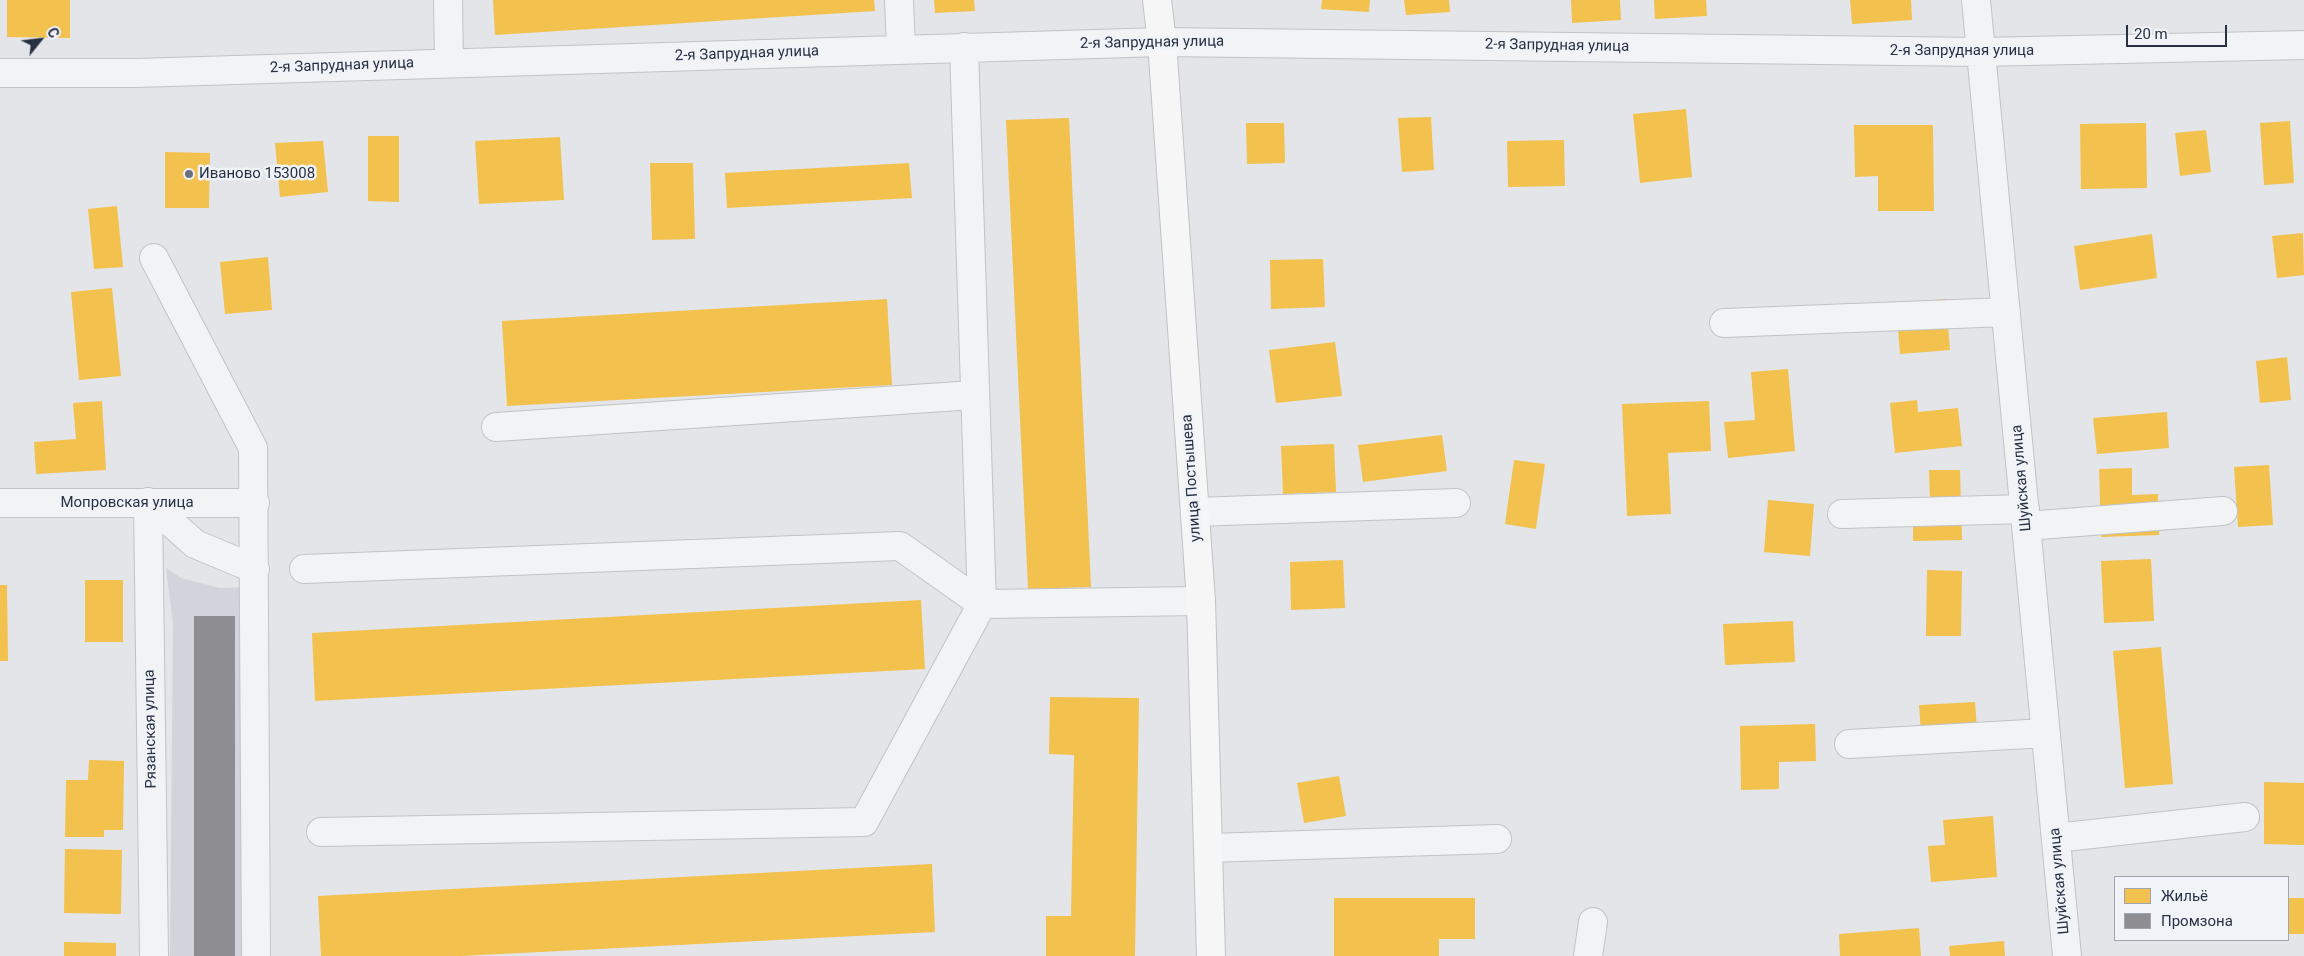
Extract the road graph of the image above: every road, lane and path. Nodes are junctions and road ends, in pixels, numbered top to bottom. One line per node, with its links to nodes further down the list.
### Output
1 (448, 0): 10 (street)
2 (899, 0): 8 (street)
3 (1157, 0): 5 (main road, улица Постышева)
4 (1976, 0): 9 (street, Шуйская улица)
5 (1162, 42): 7 (street, 2-я Запрудная улица); 9 (street, 2-я Запрудная улица); 22 (main road, улица Постышева)
6 (2304, 45): 9 (street, 2-я Запрудная улица)
7 (964, 47): 8 (street, 2-я Запрудная улица); 15 (street)
8 (901, 49): 10 (street, 2-я Запрудная улица)
9 (1982, 52): 13 (street, Шуйская улица)
10 (449, 63): 11 (street, 2-я Запрудная улица)
11 (0, 73)
12 (154, 258): 19 (street)
13 (2006, 312): 14 (street); 24 (street, Шуйская улица)
14 (1724, 323)
15 (974, 395): 16 (street); 28 (street)
16 (496, 427)
17 (148, 502): 18 (street, Мопровская улица); 19 (street, Мопровская улица); 26 (street); 37 (street, Рязанская улица)
18 (0, 503)
19 (255, 503): 26 (street)
20 (1456, 503): 22 (street)
21 (2223, 511): 24 (street)
22 (1195, 512): 27 (main road, улица Постышева)
23 (1842, 514): 24 (street)
24 (2026, 518): 29 (street, Шуйская улица)
25 (304, 568): 28 (street)
26 (255, 569): 38 (street)
27 (1201, 601): 28 (street); 35 (main road, улица Постышева)
28 (982, 604): 32 (street)
29 (2046, 733): 30 (street); 33 (street, Шуйская улица)
30 (1849, 744)
31 (2245, 817): 33 (street)
32 (321, 832)
33 (2056, 838): 41 (street, Шуйская улица)
34 (1497, 839): 35 (street)
35 (1208, 848): 39 (main road, улица Постышева)
36 (1593, 922): 40 (street)
37 (154, 956)
38 (256, 956)
39 (1211, 956)
40 (1588, 956)
41 (2067, 956)

